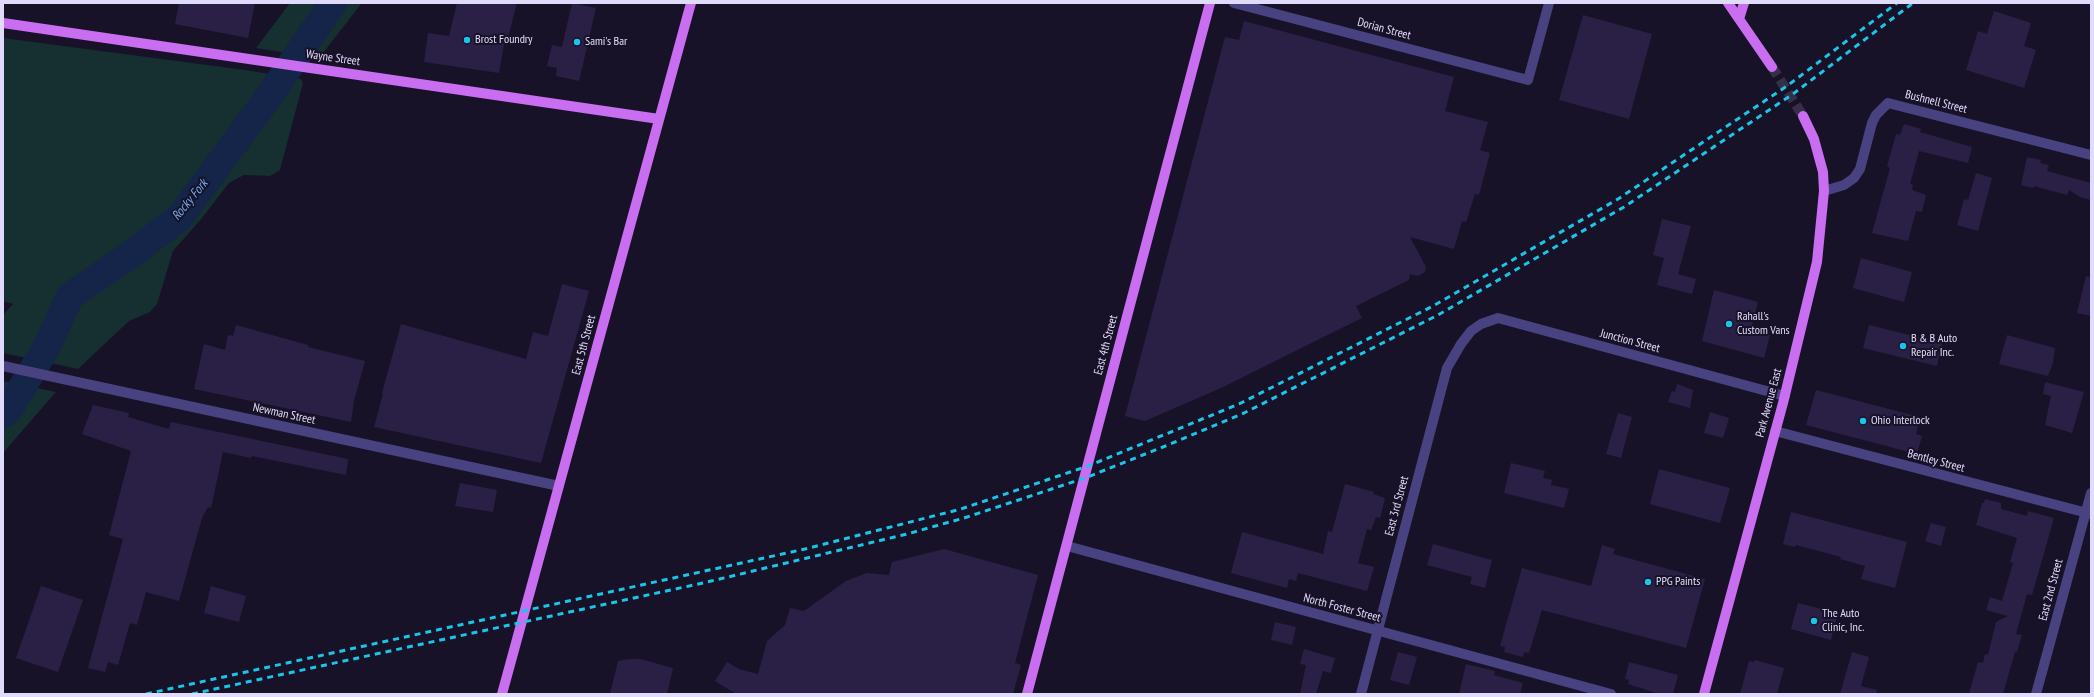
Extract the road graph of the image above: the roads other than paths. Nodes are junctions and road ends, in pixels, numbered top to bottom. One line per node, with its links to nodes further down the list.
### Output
1 (691, 3): 11 (main road, East 5th Street)
2 (1210, 3): 21 (main road, East 4th Street)
3 (1234, 3): 4 (street, Dorian Street)
4 (1549, 3)
5 (1728, 3): 7 (main road)
6 (1744, 3): 7 (main road)
7 (1739, 19): 9 (main road)
8 (3, 23): 11 (main road, Wayne Street)
9 (1772, 67)
10 (1803, 116): 13 (main road, Park Avenue East)
11 (659, 119): 18 (main road, East 5th Street)
12 (2091, 155): 13 (street, Bushnell Street)
13 (1824, 191): 16 (main road, Park Avenue East)
14 (1471, 331): 16 (street, Junction Street); 22 (street, East 3rd Street)
15 (3, 366): 18 (street, Newman Street)
16 (1785, 396): 17 (main road, Park Avenue East)
17 (1775, 431): 20 (street, Bentley Street); 27 (main road, Park Avenue East)
18 (559, 486): 23 (main road, East 5th Street)
19 (2091, 493): 20 (street, East 2nd Street)
20 (2088, 514): 28 (street, East 2nd Street)
21 (1067, 546): 22 (street, North Foster Street); 24 (main road, East 4th Street)
22 (1378, 631): 25 (street, East 3rd Street); 26 (street, North Foster Street)
23 (502, 694)
24 (1028, 694)
25 (1361, 694)
26 (1611, 694)
27 (1704, 694)
28 (2036, 694)

